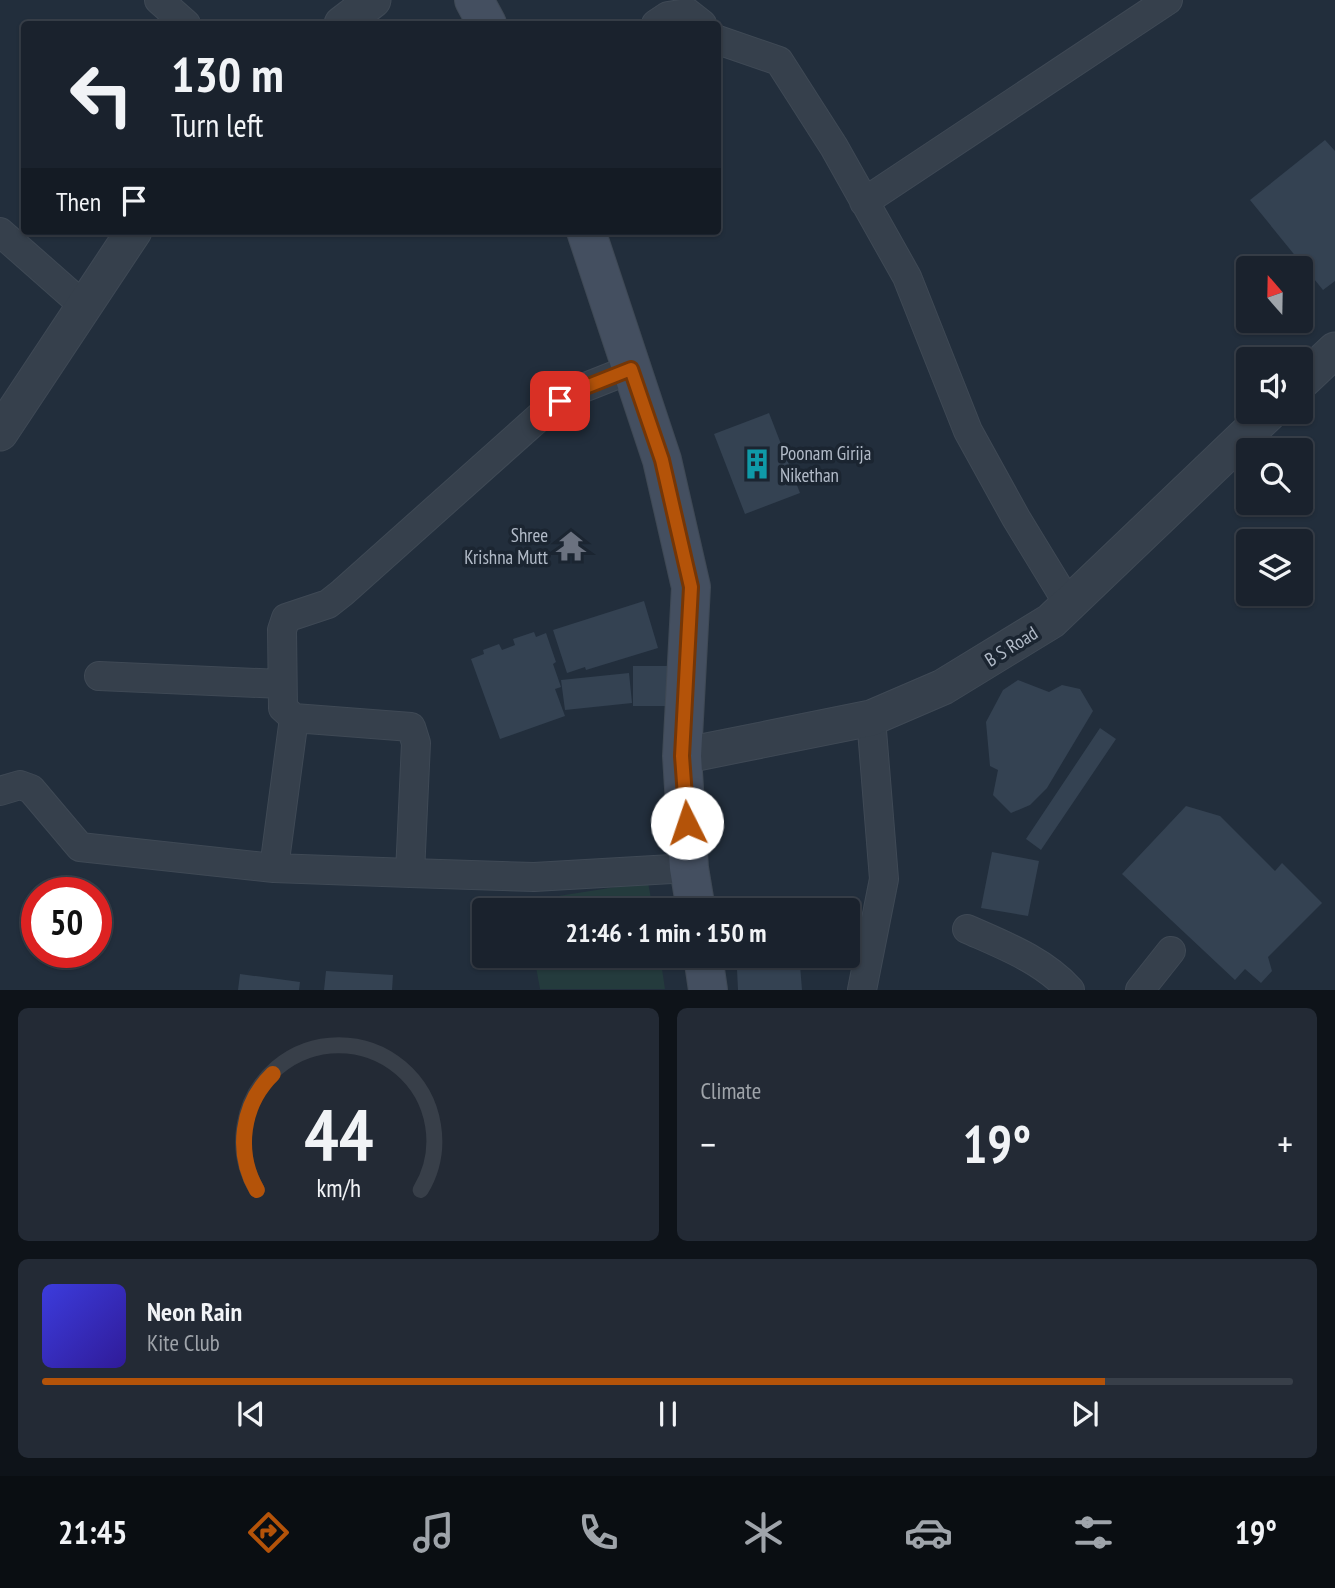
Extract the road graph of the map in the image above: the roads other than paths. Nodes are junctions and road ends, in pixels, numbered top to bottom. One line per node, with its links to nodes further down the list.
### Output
1 (159, 0): 5 (street)
2 (373, 0): 6 (street)
3 (474, 0): 7 (main road)
4 (1168, 0): 11 (street)
5 (183, 21)
6 (346, 21)
7 (485, 21)
8 (660, 21): 9 (street)
9 (698, 21)
10 (721, 41): 11 (street)
11 (864, 202): 21 (street)
12 (0, 232): 15 (street)
13 (131, 235): 15 (street)
14 (587, 235): 17 (main road)
15 (85, 307): 20 (street)
16 (1335, 349): 18 (street)
17 (631, 369): 23 (street); 26 (main road)
18 (1313, 370)
19 (1257, 424): 21 (street, B S Road)
20 (0, 433)
21 (1069, 605): 25 (street, B S Road)
22 (99, 676): 23 (street)
23 (281, 684): 24 (street)
24 (294, 718): 28 (street); 30 (street)
25 (871, 718): 26 (street, B S Road); 36 (street)
26 (682, 756): 29 (main road)
27 (0, 791): 28 (street)
28 (274, 868): 30 (street)
29 (690, 869): 30 (street); 31 (main road)
30 (410, 873)
31 (694, 898)
32 (967, 929): 37 (street)
33 (1171, 951): 38 (street)
34 (704, 968): 35 (main road)
35 (708, 989)
36 (862, 989)
37 (1070, 989)
38 (1140, 989)

